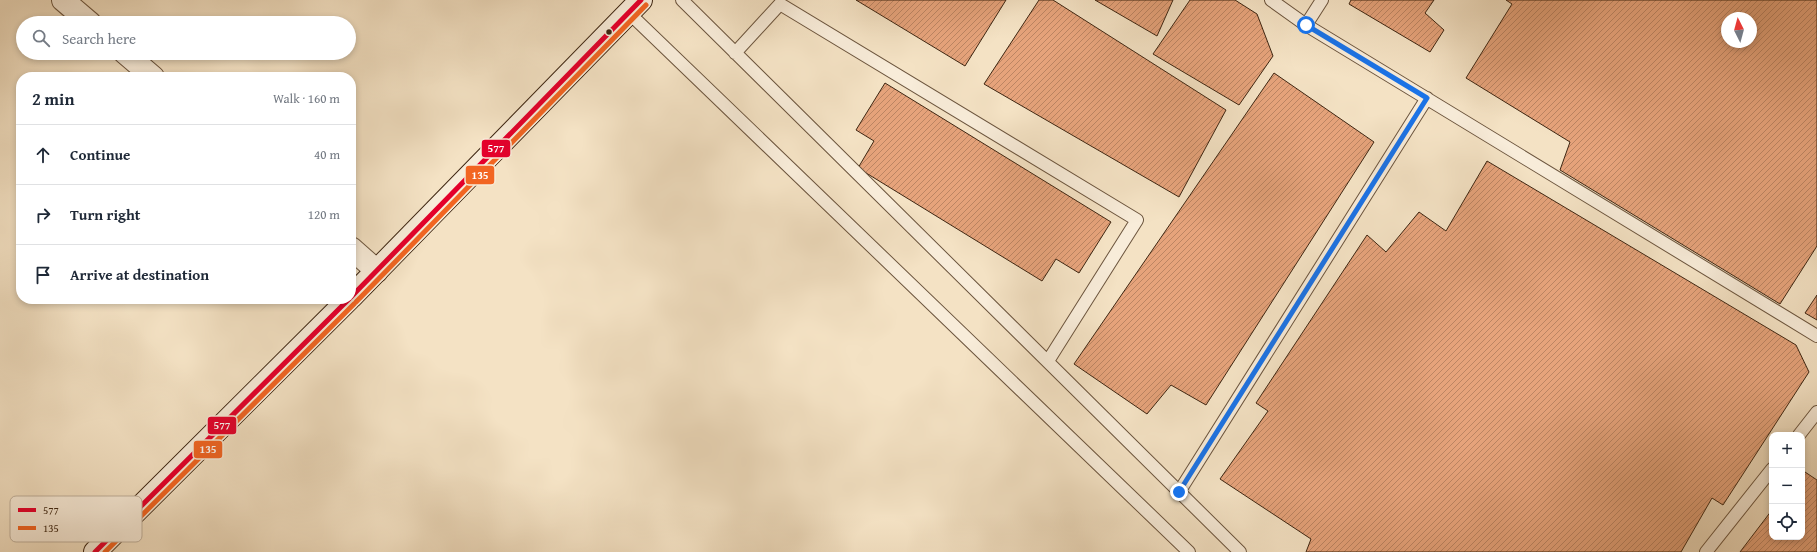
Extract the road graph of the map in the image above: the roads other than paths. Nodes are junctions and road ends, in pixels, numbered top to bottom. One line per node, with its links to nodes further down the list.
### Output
1 (63, 0): 6 (main road)
2 (682, 0): 8 (lane)
3 (1271, 0): 7 (lane)
4 (1322, 0): 7 (lane)
5 (635, 6): 13 (main road); 25 (lane)
6 (82, 16)
7 (1306, 25): 11 (lane)
8 (735, 53): 17 (lane); 17 (lane)
9 (133, 60): 10 (main road)
10 (147, 72)
11 (1427, 98): 16 (lane); 21 (lane)
12 (356, 252): 13 (main road)
13 (377, 271): 14 (main road)
14 (356, 292)
15 (344, 304): 22 (main road)
16 (1817, 336)
17 (1048, 362): 21 (lane)
18 (1817, 412): 19 (lane)
19 (1801, 432)
20 (1769, 473): 27 (lane)
21 (1179, 492): 26 (lane)
22 (142, 505)
23 (105, 542): 24 (main road)
24 (95, 552)
25 (1189, 552)
26 (1240, 552)
27 (1706, 552)

